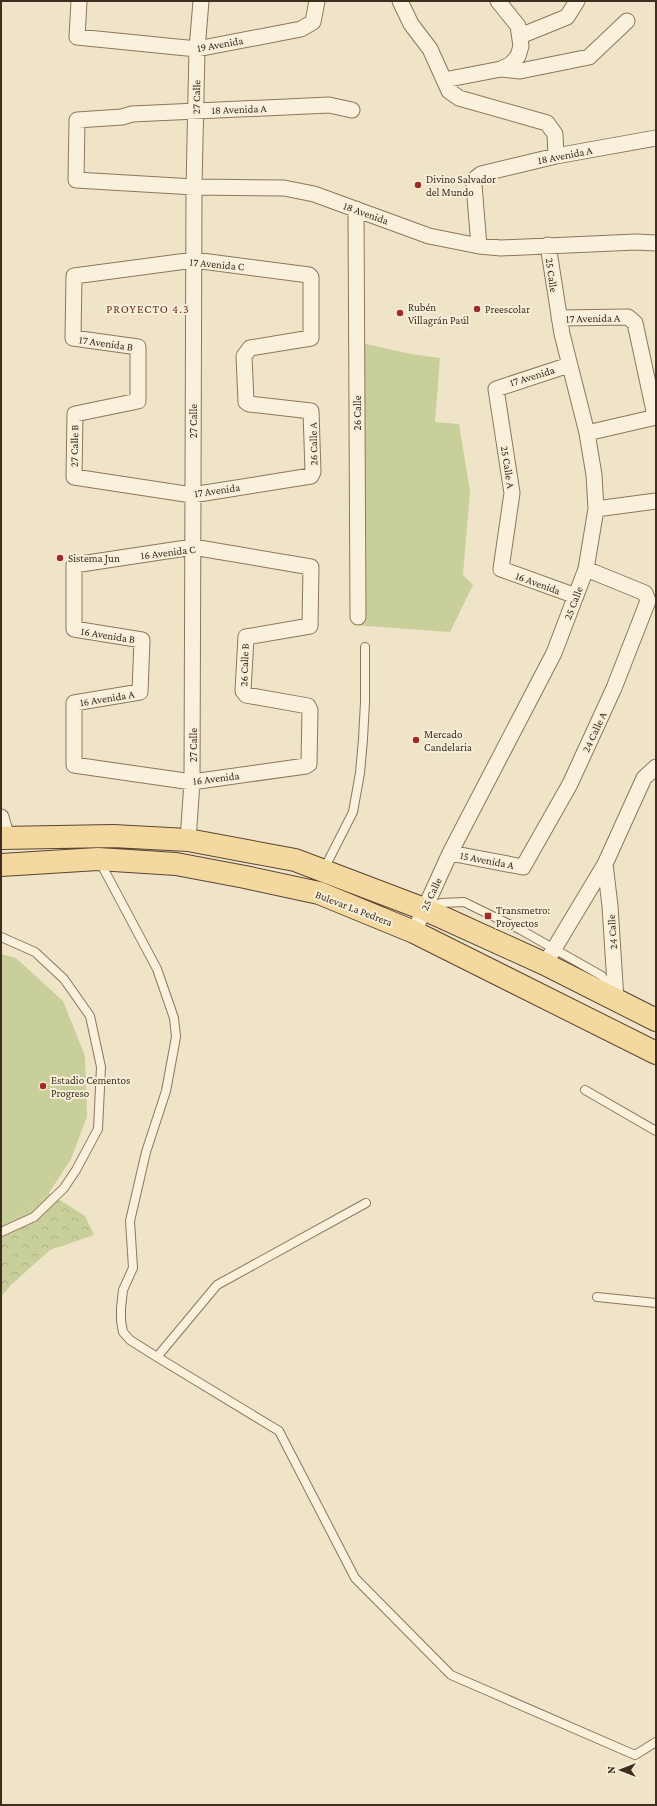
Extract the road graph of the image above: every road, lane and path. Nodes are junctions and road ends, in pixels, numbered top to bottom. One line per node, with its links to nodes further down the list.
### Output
1 (79, 1): 9 (street, 19 Avenida)
2 (202, 1): 9 (street, 27 Calle)
3 (317, 1): 9 (street, 19 Avenida)
4 (400, 1): 11 (street)
5 (498, 1): 8 (street)
6 (577, 1): 8 (street)
7 (627, 21): 10 (street)
8 (520, 36): 10 (street)
9 (197, 49): 12 (street, 27 Calle)
10 (501, 69): 11 (street)
11 (444, 80): 15 (street)
12 (196, 110): 13 (street, 18 Avenida A); 16 (street, 18 Avenida A); 17 (street, 27 Calle)
13 (352, 110)
14 (656, 138): 15 (street, 18 Avenida A)
15 (556, 156): 21 (street, 18 Avenida A)
16 (76, 180): 17 (street, 18 Avenida)
17 (194, 187): 18 (street, 18 Avenida); 22 (street, 27 Calle)
18 (356, 209): 21 (street, 18 Avenida); 39 (street, 26 Calle)
19 (656, 243): 20 (street, 18 Avenida)
20 (548, 245): 21 (street, 18 Avenida); 23 (street, 25 Calle)
21 (479, 246)
22 (194, 260): 24 (street, 17 Avenida C); 27 (street, 17 Avenida C); 32 (street, 27 Calle)
23 (559, 318): 25 (street, 25 Calle); 29 (street, 17 Avenida A)
24 (73, 338): 28 (street, 17 Avenida B)
25 (569, 365): 26 (street, 17 Avenida); 29 (street, 25 Calle)
26 (496, 389): 36 (street, 25 Calle A)
27 (311, 411): 30 (street, 26 Calle A)
28 (75, 414): 31 (street, 27 Calle B)
29 (587, 433): 34 (street, 25 Calle)
30 (311, 476): 32 (street, 17 Avenida)
31 (74, 477): 32 (street, 17 Avenida)
32 (192, 495): 35 (street, 27 Calle)
33 (656, 502): 34 (street)
34 (596, 509): 37 (street, 25 Calle)
35 (193, 547): 40 (street, 16 Avenida C); 41 (street, 16 Avenida C); 47 (street, 27 Calle)
36 (501, 569): 38 (street, 16 Avenida)
37 (586, 569): 38 (street, 25 Calle); 55 (street, 24 Calle A)
38 (576, 596): 51 (street, 25 Calle)
39 (358, 617)
40 (74, 629): 43 (street, 16 Avenida B)
41 (246, 637): 44 (street, 26 Calle B)
42 (365, 647): 56 (lane)
43 (140, 692): 45 (street, 16 Avenida A)
44 (309, 764): 47 (street, 16 Avenida)
45 (74, 765): 47 (street, 16 Avenida)
46 (656, 767): 53 (street)
47 (192, 782): 50 (street, 27 Calle)
48 (1, 817): 49 (street)
49 (4, 838): 50 (main road)
50 (188, 840): 56 (main road)
51 (450, 853): 55 (street, 15 Avenida A); 57 (street, 25 Calle)
52 (98, 859): 54 (main road, Bulevar La Pedrera); 58 (main road, Bulevar La Pedrera); 70 (lane)
53 (604, 864): 60 (street); 61 (street, 24 Calle)
54 (1, 865)
55 (524, 865)
56 (324, 870): 57 (main road)
57 (424, 909): 58 (street, 25 Calle); 60 (main road)
58 (414, 932): 63 (main road, Bulevar La Pedrera)
59 (1, 937): 67 (lane)
60 (549, 956): 61 (main road)
61 (616, 1000): 62 (main road)
62 (656, 1020)
63 (656, 1053)
64 (585, 1090): 65 (lane)
65 (656, 1131)
66 (366, 1203): 70 (lane)
67 (1, 1232)
68 (597, 1297): 69 (lane)
69 (656, 1303)
70 (157, 1357): 71 (lane)
71 (656, 1742)

